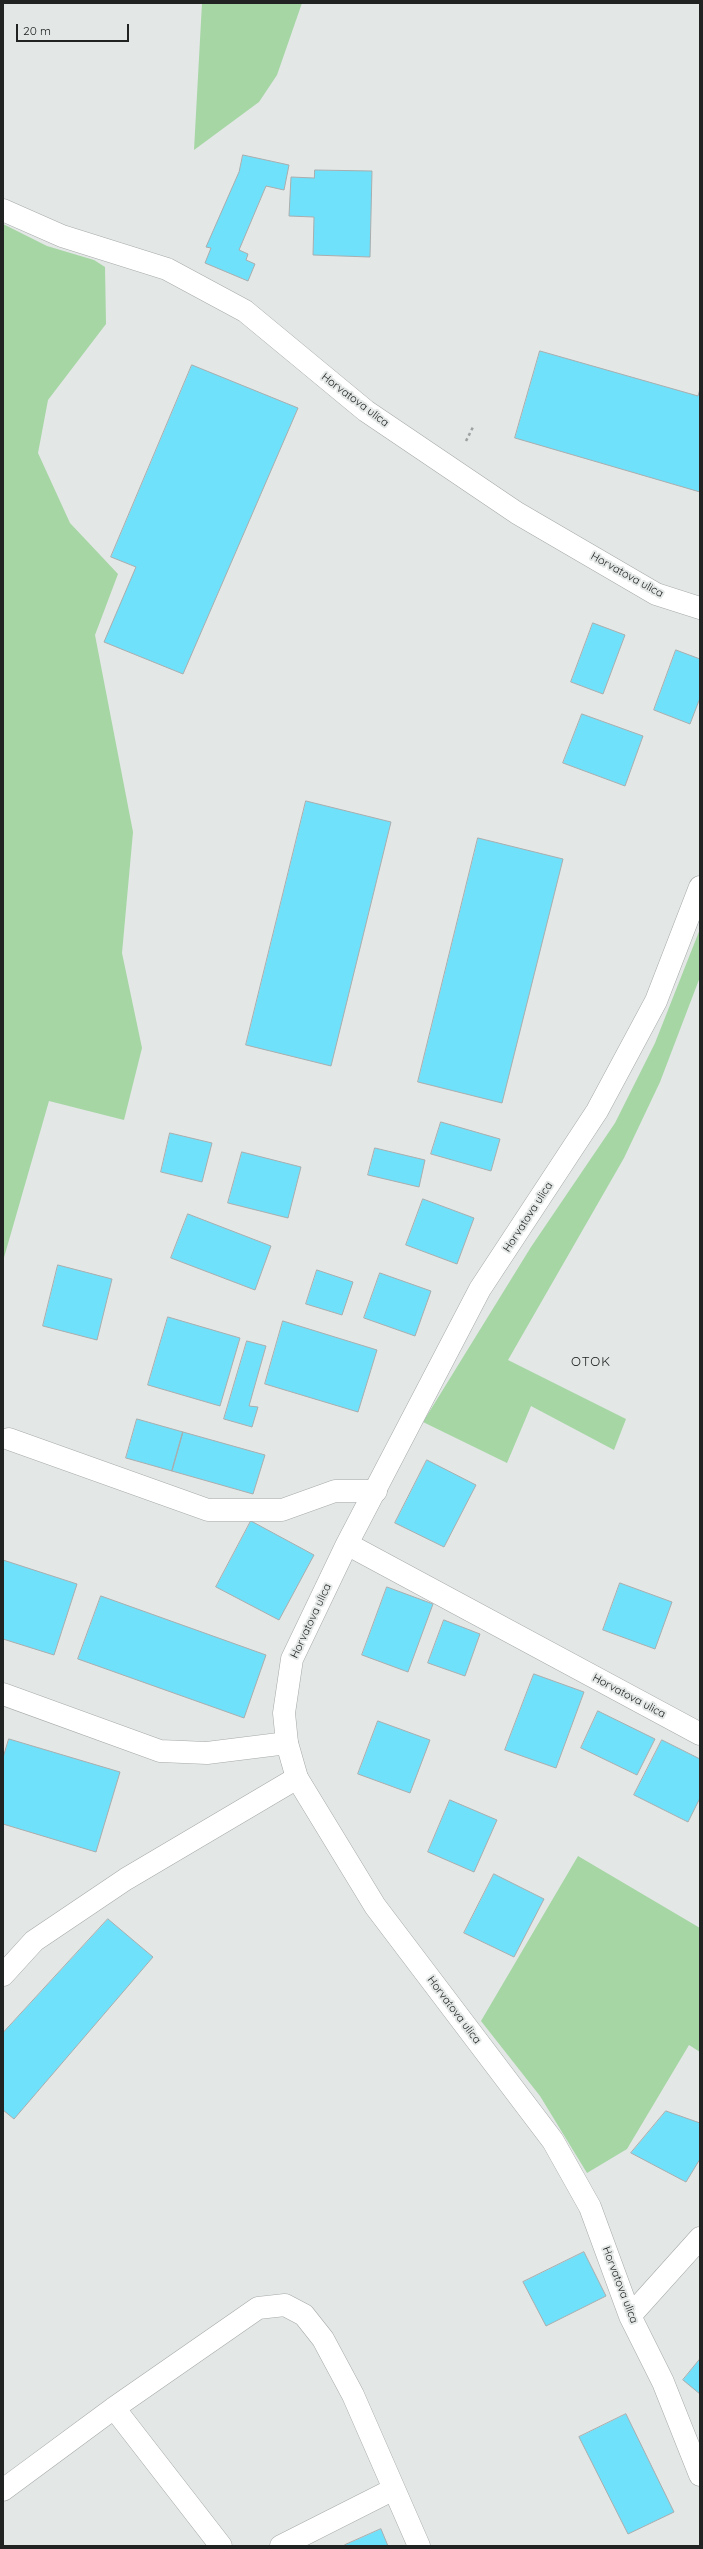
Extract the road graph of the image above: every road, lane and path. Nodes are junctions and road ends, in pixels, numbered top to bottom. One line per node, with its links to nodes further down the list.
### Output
1 (3, 210): 2 (street, Horvatova ulica)
2 (700, 608)
3 (700, 887): 5 (street, Horvatova ulica)
4 (9, 1439): 5 (street)
5 (376, 1490): 6 (street, Horvatova ulica)
6 (347, 1544): 8 (street, Horvatova ulica); 9 (street, Horvatova ulica)
7 (3, 1694): 9 (street)
8 (700, 1734)
9 (287, 1743): 10 (street, Horvatova ulica)
10 (297, 1778): 11 (street); 13 (street, Horvatova ulica)
11 (3, 1975)
12 (700, 2238): 13 (street)
13 (630, 2316): 15 (street, Horvatova ulica)
14 (114, 2408): 16 (street); 17 (street); 18 (street)
15 (700, 2475)
16 (394, 2489): 19 (street); 20 (street)
17 (3, 2490)
18 (221, 2546)
19 (281, 2546)
20 (419, 2546)

